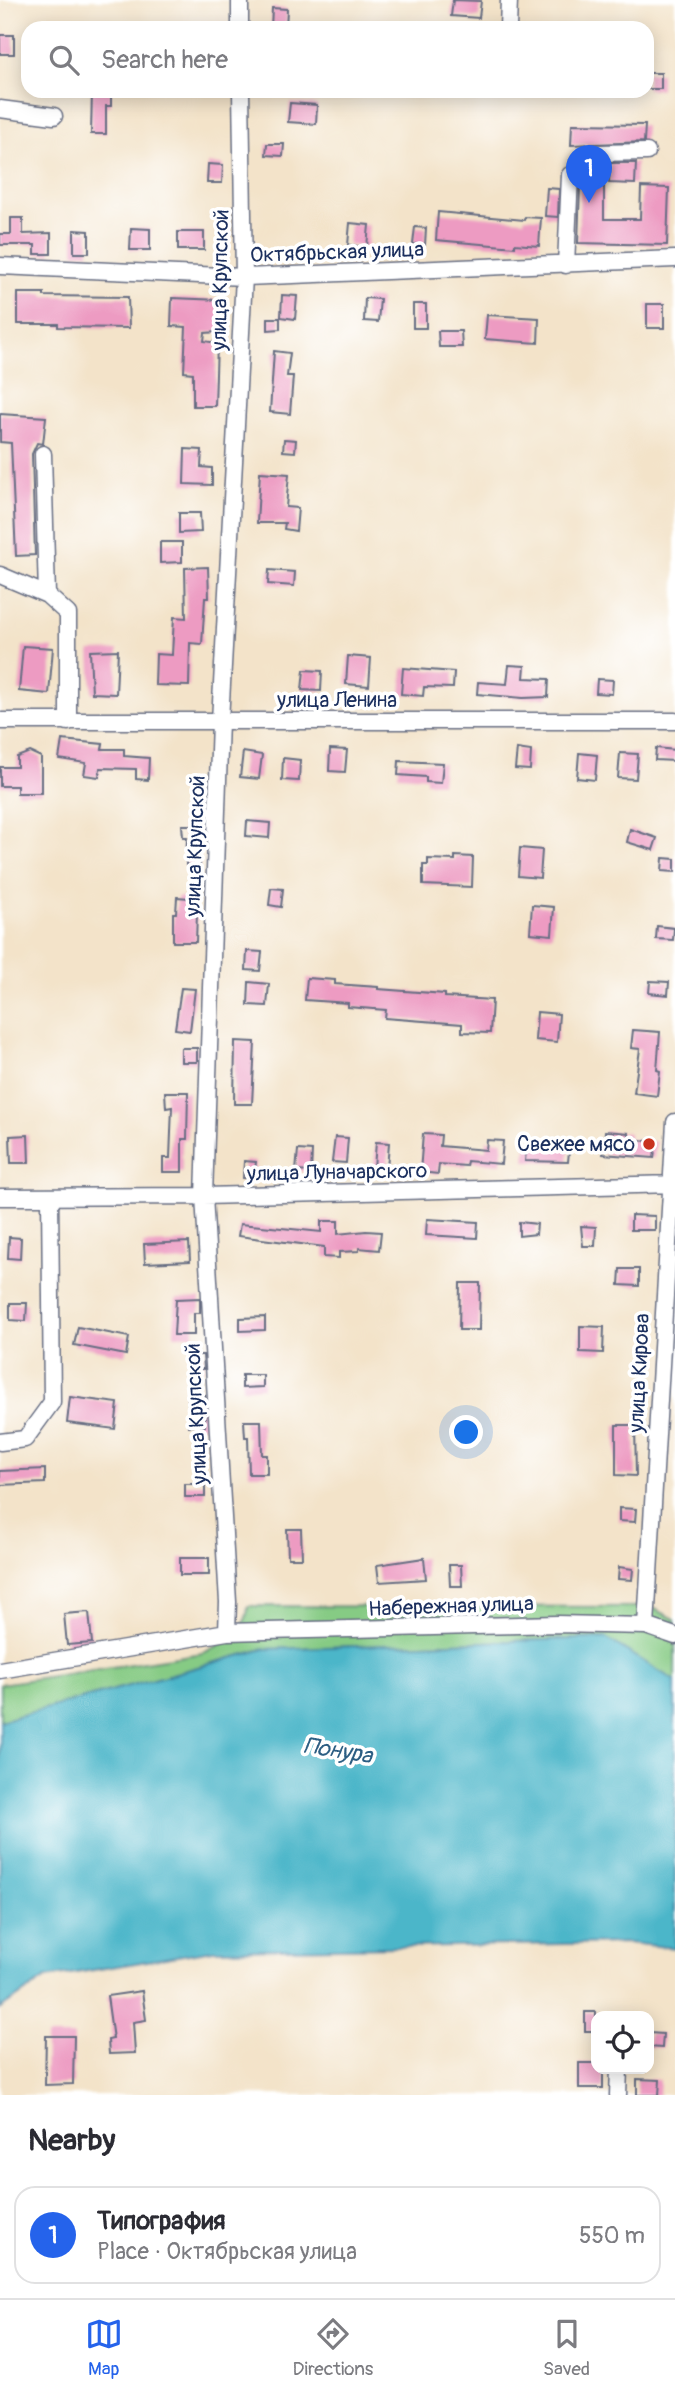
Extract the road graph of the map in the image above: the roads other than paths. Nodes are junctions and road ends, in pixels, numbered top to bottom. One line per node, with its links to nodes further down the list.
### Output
1 (240, 0): 3 (street)
2 (509, 0): 4 (street)
3 (240, 21)
4 (508, 21)
5 (241, 98): 12 (street, улица Крупской)
6 (0, 109): 7 (street)
7 (54, 116)
8 (647, 152): 10 (street)
9 (675, 259): 10 (street, Октябрьская улица)
10 (566, 265): 12 (street, Октябрьская улица)
11 (0, 267): 12 (street, Октябрьская улица)
12 (244, 277): 17 (street, улица Крупской)
13 (43, 454): 15 (street)
14 (0, 575): 15 (street)
15 (47, 595): 19 (street)
16 (0, 721): 19 (street, улица Ленина)
17 (220, 721): 18 (street, улица Ленина); 19 (street, улица Ленина); 22 (street, улица Крупской)
18 (675, 721)
19 (68, 722)
20 (675, 1122): 21 (street, улица Кирова)
21 (673, 1184): 22 (street, улица Луначарского); 26 (street, улица Кирова)
22 (204, 1196): 24 (street, улица Луначарского); 27 (street, улица Крупской)
23 (0, 1197): 24 (street, улица Луначарского)
24 (50, 1197): 25 (street)
25 (0, 1442)
26 (646, 1626): 27 (street, Набережная улица); 28 (street, Набережная улица)
27 (227, 1633): 29 (street, Набережная улица)
28 (675, 1636)
29 (0, 1670)
30 (619, 2074): 31 (street)
31 (618, 2095)

